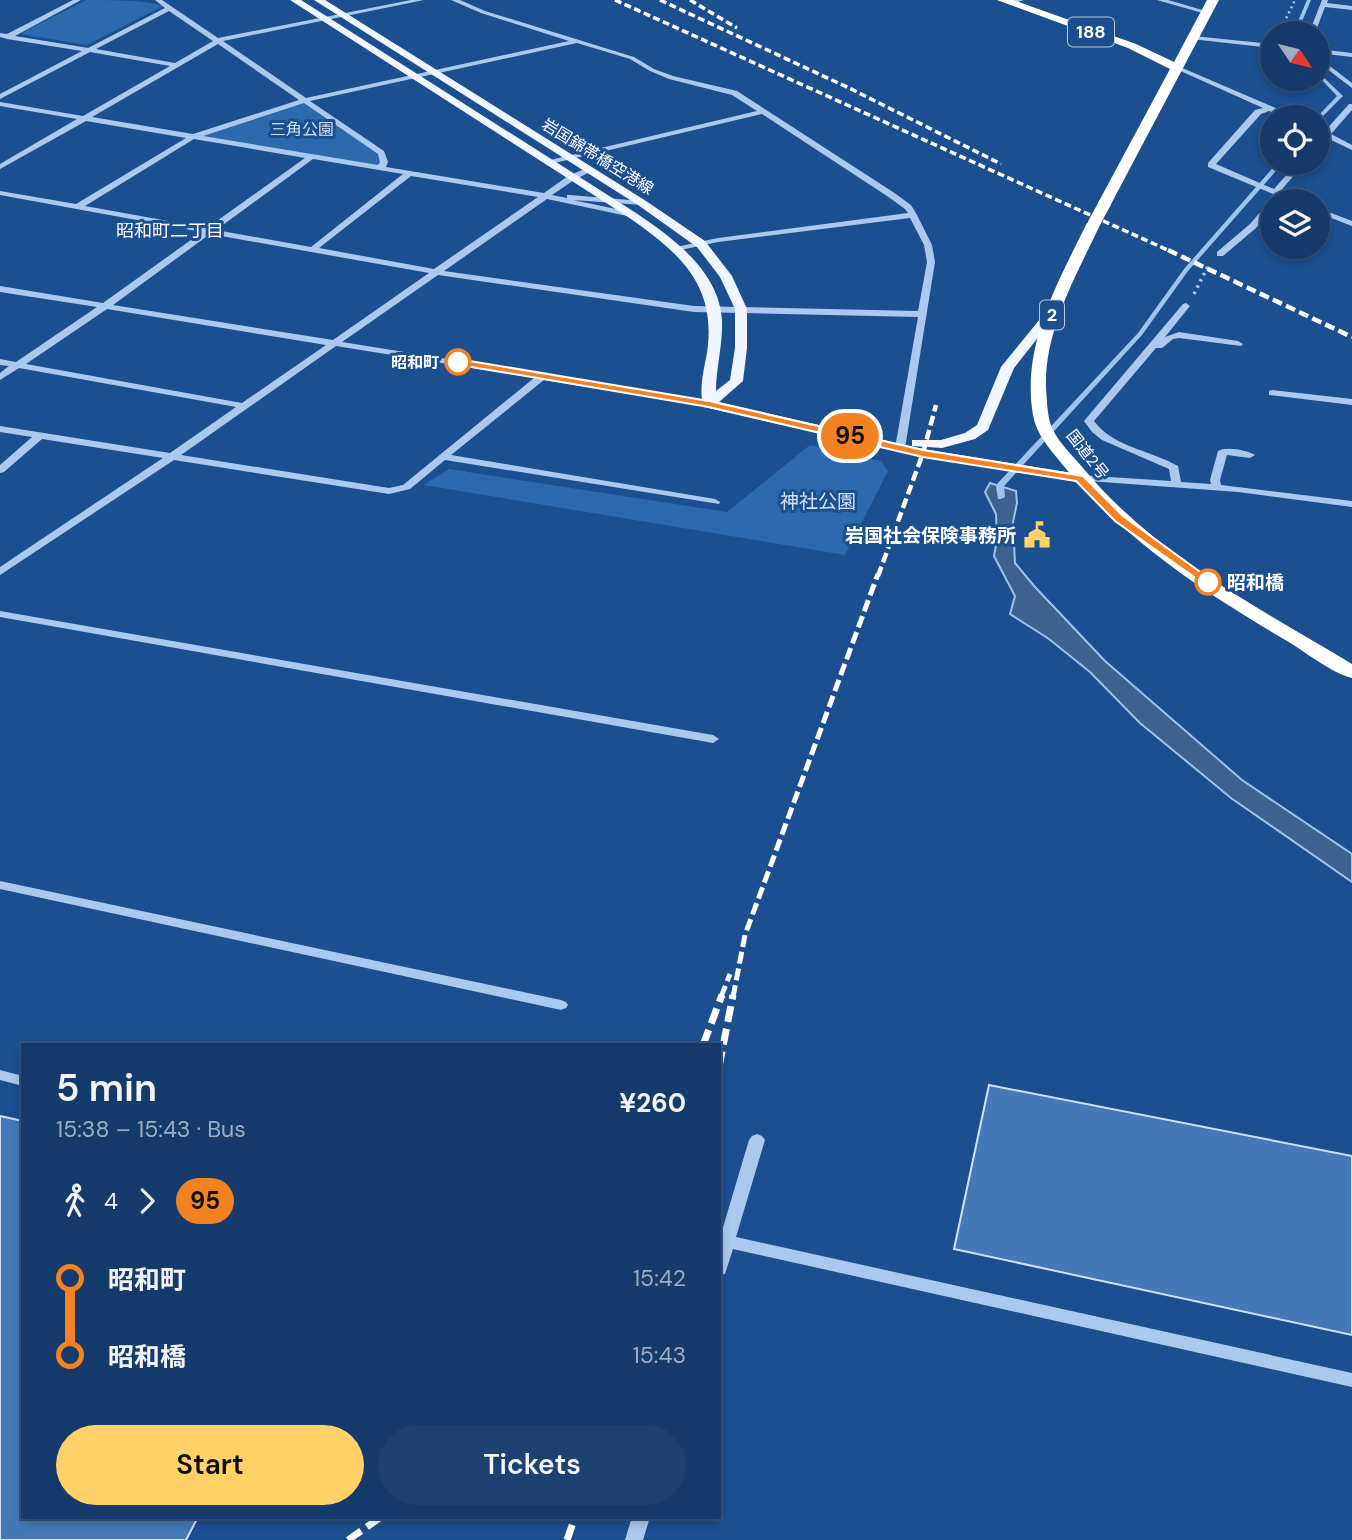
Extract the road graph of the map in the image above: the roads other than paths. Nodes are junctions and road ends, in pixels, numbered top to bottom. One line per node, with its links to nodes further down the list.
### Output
1 (78, 0): 17 (street)
2 (159, 0): 11 (street)
3 (295, 0): 15 (main road, 岩国錦帯橋空港線)
4 (319, 0): 14 (main road, 岩国錦帯橋空港線)
5 (421, 0): 14 (street)
6 (454, 0): 20 (street)
7 (1160, 0): 13 (street)
8 (1213, 0): 13 (highway, 国道2号 / 2)
9 (1011, 1): 26 (highway, 188)
10 (1324, 3): 12 (street); 16 (street)
11 (170, 8): 19 (street); 22 (street)
12 (1352, 8)
13 (1206, 12): 18 (highway, 国道2号 / 2)
14 (345, 15): 15 (street); 28 (main road, 岩国錦帯橋空港線)
15 (326, 19): 19 (street); 29 (main road, 岩国錦帯橋空港線)
16 (1317, 21)
17 (3, 37): 22 (street)
18 (1193, 38): 21 (street); 26 (highway, 国道2号 / 2)
19 (220, 40): 25 (street); 32 (street)
20 (579, 40): 28 (street); 37 (street)
21 (1260, 45)
22 (90, 50): 25 (street); 31 (street)
23 (1330, 52): 24 (street)
24 (1352, 55)
25 (176, 65): 38 (street)
26 (1178, 68): 34 (street); 74 (highway, 国道2号 / 2, bridge)
27 (1330, 69): 30 (street)
28 (435, 72): 29 (street); 44 (main road, 岩国錦帯橋空港線)
29 (415, 77): 32 (street); 45 (main road, 岩国錦帯橋空港線)
30 (1352, 86)
31 (0, 97)
32 (306, 100): 41 (street); 47 (street)
33 (0, 104): 38 (street)
34 (1261, 105)
35 (1352, 106): 39 (street)
36 (1260, 111): 51 (street)
37 (762, 112): 44 (street); 59 (street)
38 (83, 118): 41 (street); 46 (street)
39 (1330, 129)
40 (1330, 136): 42 (street)
41 (192, 137): 43 (street); 57 (street)
42 (1352, 148)
43 (312, 156): 47 (street); 63 (street)
44 (568, 158): 45 (street); 48 (main road, 岩国錦帯橋空港線)
45 (549, 163): 50 (main road, 岩国錦帯橋空港線)
46 (0, 166)
47 (381, 168): 49 (street)
48 (587, 170): 50 (street); 56 (main road, 岩国錦帯橋空港線)
49 (410, 173): 54 (street); 66 (street)
50 (571, 178): 54 (street); 55 (main road, 岩国錦帯橋空港線)
51 (1248, 182): 52 (street)
52 (1265, 189)
53 (0, 193): 57 (street)
54 (546, 196): 55 (street); 58 (street); 68 (street)
55 (605, 199): 56 (street); 58 (main road, 岩国錦帯橋空港線)
56 (642, 203): 64 (main road, 岩国錦帯橋空港線)
57 (78, 207): 63 (street)
58 (632, 215): 65 (main road, 岩国錦帯橋空港線)
59 (913, 215): 64 (street); 75 (street)
60 (1330, 215): 62 (street)
61 (1260, 217): 67 (street)
62 (1352, 224)
63 (208, 232): 66 (street); 70 (street)
64 (701, 244): 65 (street); 72 (main road, 岩国錦帯橋空港線)
65 (679, 249): 73 (main road, 岩国錦帯橋空港線)
66 (312, 250): 68 (street)
67 (1220, 254)
68 (435, 272): 73 (street); 76 (street)
69 (0, 289): 70 (street)
70 (105, 306): 76 (street); 80 (street)
71 (1186, 306): 78 (street)
72 (741, 309): 73 (street); 75 (street); 85 (main road, 岩国錦帯橋空港線)
73 (715, 310): 85 (main road, 岩国錦帯橋空港線)
74 (1053, 312): 89 (main road); 94 (highway, 国道2号 / 2)
75 (923, 314): 89 (street)
76 (335, 343): 81 (street); 86 (street)
77 (1238, 344): 78 (street)
78 (1147, 353): 95 (street)
79 (0, 362): 80 (street)
80 (18, 365): 82 (street); 86 (street)
81 (543, 376): 85 (street); 92 (street)
82 (0, 377)
83 (1272, 393): 84 (street)
84 (1352, 402)
85 (709, 404): 89 (main road)
86 (244, 406): 90 (street)
87 (0, 429): 88 (street)
88 (40, 435): 90 (street); 93 (street)
89 (901, 444): 94 (main road)
90 (174, 455): 92 (street); 99 (street)
91 (1250, 455): 96 (street)
92 (443, 457): 97 (street)
93 (0, 470)
94 (1079, 478): 95 (street); 101 (highway, 国道2号 / 2)
95 (1176, 484): 96 (street)
96 (1217, 488): 98 (street)
97 (715, 502)
98 (1352, 504)
99 (0, 572)
100 (0, 614): 102 (street)
101 (1352, 672)
102 (713, 738)
103 (0, 885): 104 (street)
104 (561, 1005)
105 (0, 1075): 106 (street)
106 (21, 1080)
107 (757, 1140): 108 (street)
108 (723, 1241): 109 (street)
109 (1352, 1380)
110 (640, 1519): 111 (street)
111 (634, 1540)

